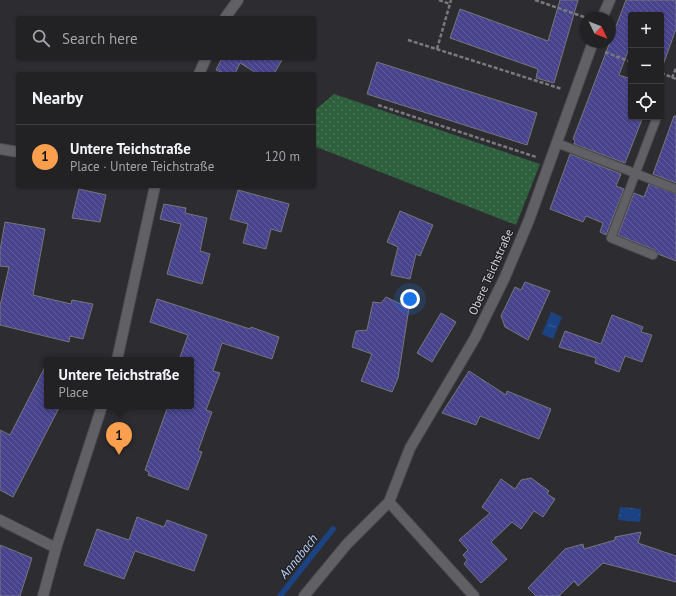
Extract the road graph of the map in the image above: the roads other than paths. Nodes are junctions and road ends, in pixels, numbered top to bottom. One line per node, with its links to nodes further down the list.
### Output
1 (238, 0): 4 (street)
2 (610, 0): 3 (street)
3 (605, 12)
4 (226, 16)
5 (591, 48): 9 (street, Obere Teichstraße)
6 (205, 60): 7 (street)
7 (200, 72)
8 (656, 120): 12 (lane)
9 (557, 143): 12 (lane); 18 (street, Obere Teichstraße)
10 (0, 149): 11 (street)
11 (16, 152)
12 (636, 174): 14 (lane); 15 (lane)
13 (155, 188): 16 (street)
14 (676, 189)
15 (653, 255)
16 (117, 357)
17 (101, 409): 20 (street)
18 (389, 502): 22 (street, Obere Teichstraße); 23 (street)
19 (0, 520): 20 (street)
20 (56, 548): 21 (street)
21 (43, 596)
22 (304, 596)
23 (474, 596)

